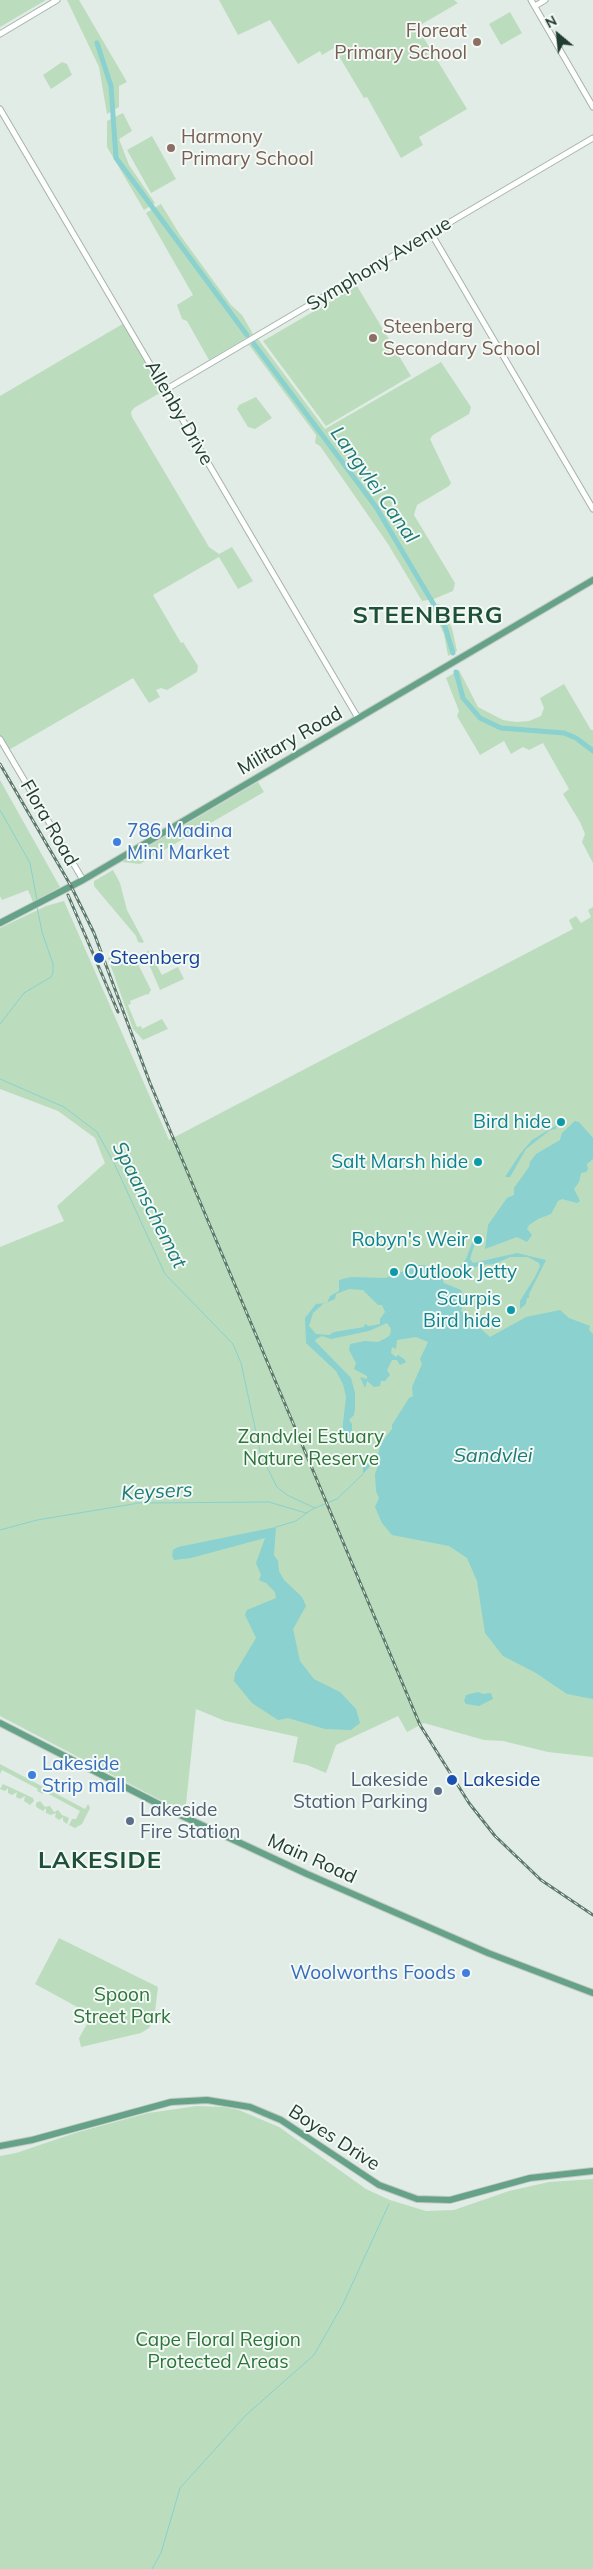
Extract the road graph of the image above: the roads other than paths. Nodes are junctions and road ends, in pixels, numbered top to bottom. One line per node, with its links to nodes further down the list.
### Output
1 (57, 0): 5 (street)
2 (531, 0): 4 (street)
3 (545, 0): 4 (street)
4 (535, 6): 6 (street)
5 (0, 34)
6 (593, 107)
7 (0, 109): 10 (street, Allenby Drive)
8 (593, 138): 9 (street, Symphony Avenue)
9 (431, 233): 10 (street, Symphony Avenue); 11 (street)
10 (165, 390): 13 (street, Allenby Drive)
11 (593, 509)
12 (593, 580): 13 (main road, Military Road)
13 (358, 718): 15 (main road, Military Road)
14 (0, 739): 15 (street, Flora Road)
15 (83, 880): 16 (main road, Military Road)
16 (0, 923)
17 (0, 1723): 18 (main road, Main Road)
18 (593, 1993)
19 (0, 2146): 20 (main road, Boyes Drive)
20 (593, 2171)

